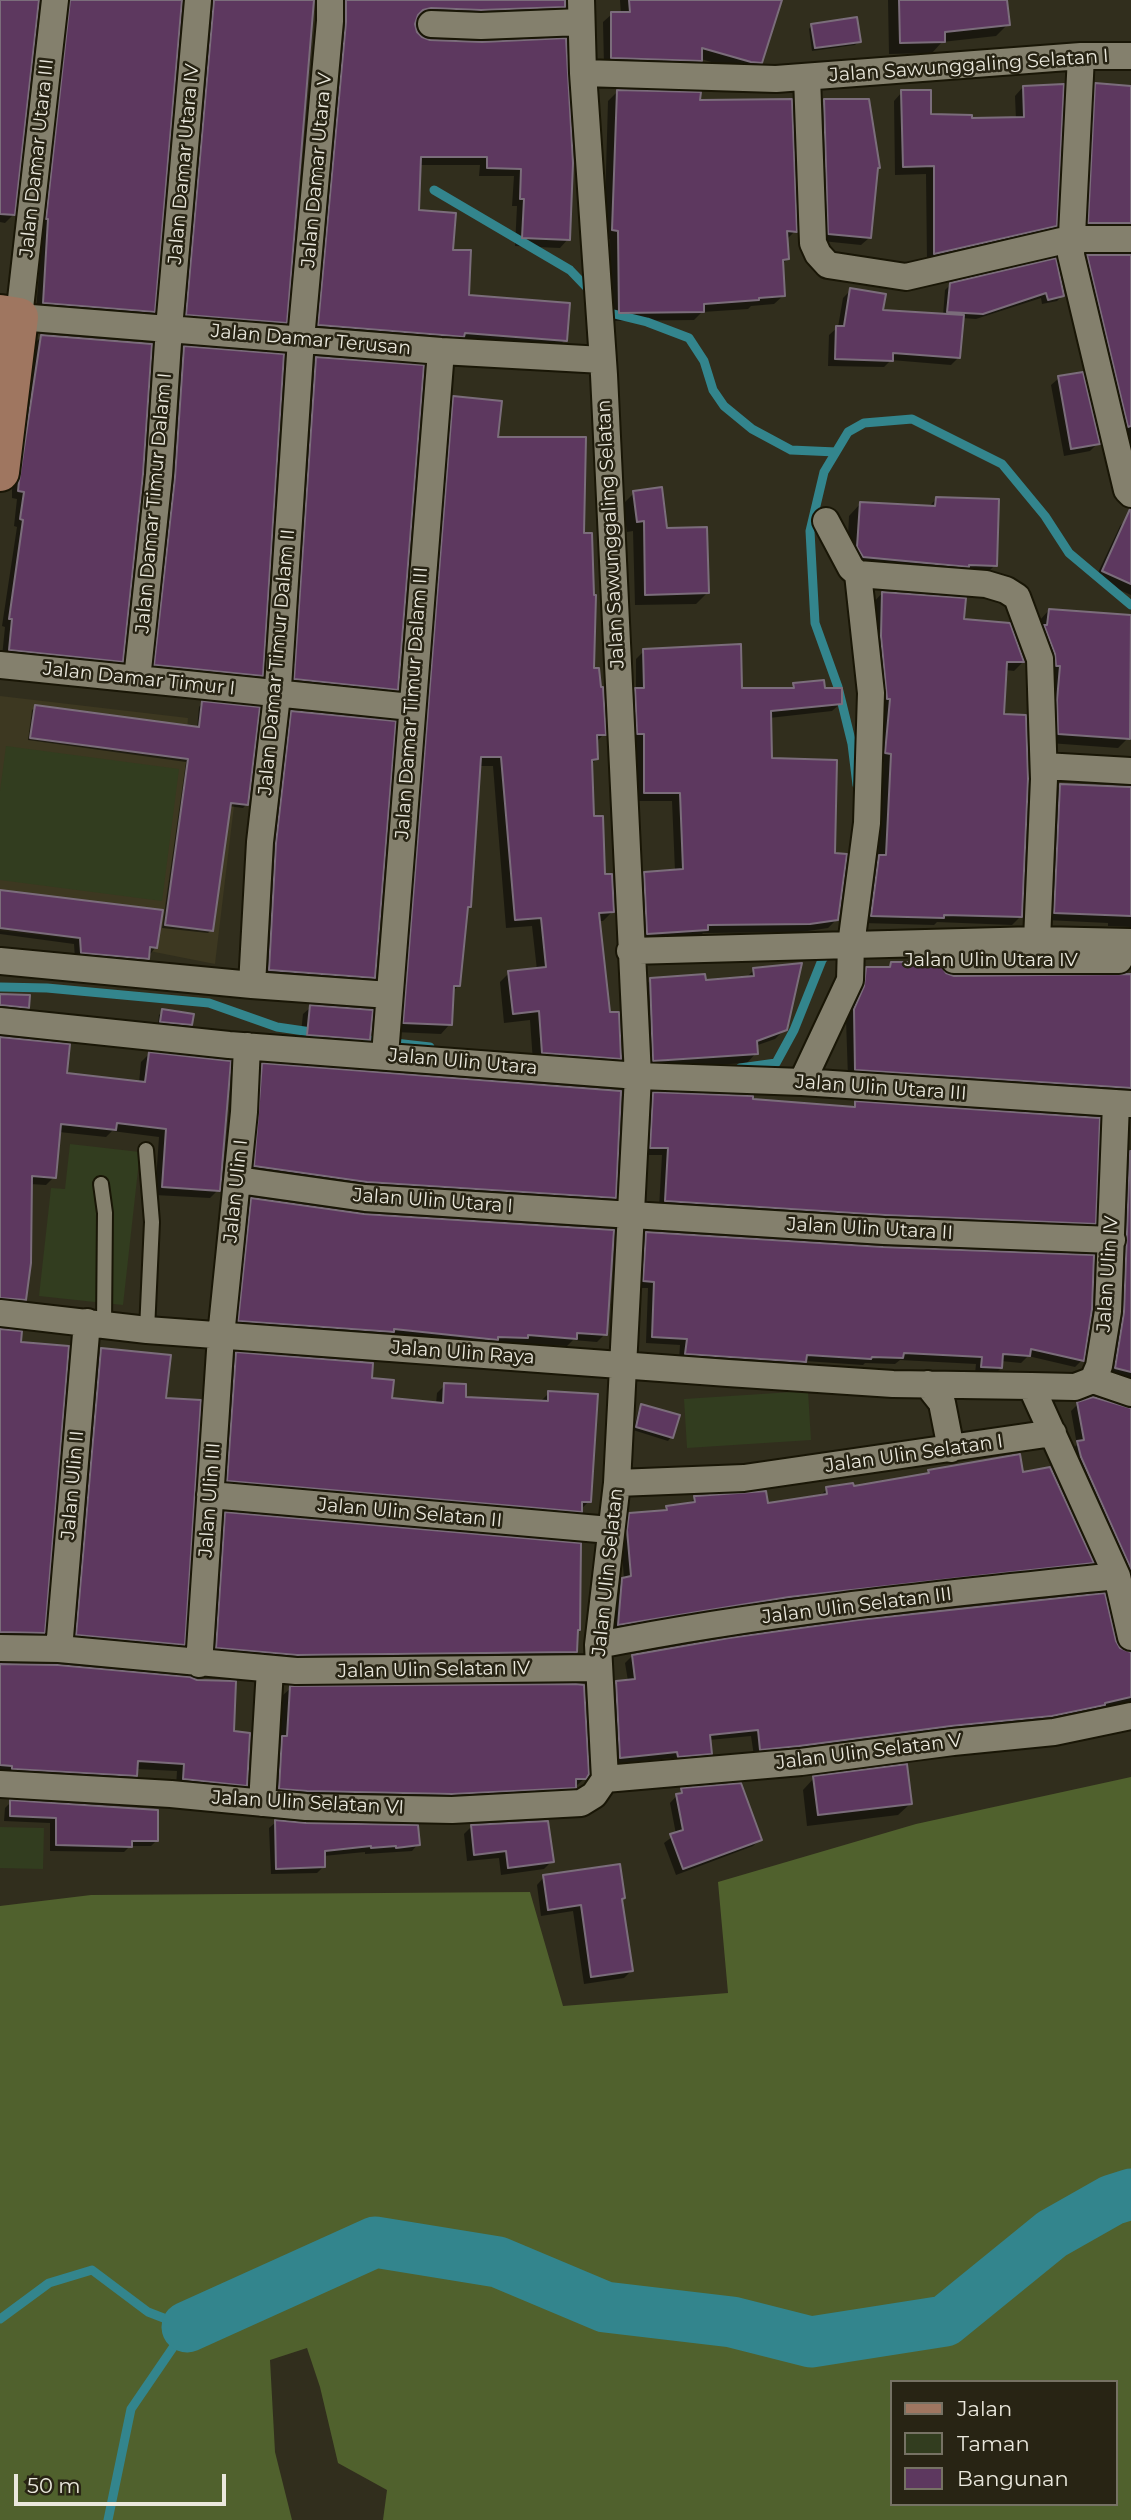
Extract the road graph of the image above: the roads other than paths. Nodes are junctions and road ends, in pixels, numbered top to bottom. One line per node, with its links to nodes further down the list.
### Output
1 (55, 0): 12 (street, Jalan Damar Utara III)
2 (198, 0): 13 (street, Jalan Damar Utara IV)
3 (330, 0): 14 (street, Jalan Damar Utara V)
4 (581, 11): 5 (street); 8 (street, Jalan Sawunggaling Selatan)
5 (431, 24)
6 (1081, 56): 7 (street, Jalan Sawunggaling Selatan I); 9 (street, Jalan Sawunggaling Selatan I); 10 (street)
7 (1131, 56)
8 (583, 73): 9 (street, Jalan Sawunggaling Selatan I); 16 (street, Jalan Sawunggaling Selatan)
9 (807, 77): 10 (street, Jalan Sawunggaling Selatan I)
10 (1070, 239): 11 (street, Jalan Sawunggaling Selatan I); 18 (street)
11 (1131, 239)
12 (10, 315): 13 (street, Jalan Damar Terusan); 17 (street)
13 (169, 328): 14 (street, Jalan Damar Terusan); 22 (street, Jalan Damar Timur Dalam I)
14 (301, 339): 15 (street, Jalan Damar Terusan); 23 (street, Jalan Damar Timur Dalam II)
15 (440, 351): 16 (street, Jalan Damar Terusan); 24 (street, Jalan Damar Timur Dalam III)
16 (603, 360): 30 (street, Jalan Sawunggaling Selatan)
17 (0, 471)
18 (1131, 494)
19 (826, 521): 20 (street)
20 (858, 574): 25 (street); 29 (street)
21 (0, 665): 22 (street, Jalan Damar Timur I)
22 (137, 679): 23 (street, Jalan Damar Timur I)
23 (277, 693): 24 (street, Jalan Damar Timur I); 34 (street, Jalan Damar Timur Dalam II)
24 (411, 707): 35 (street, Jalan Damar Timur Dalam III)
25 (1044, 766): 26 (street); 27 (street)
26 (1131, 771)
27 (1037, 940): 29 (street); 31 (street)
28 (1131, 942): 31 (street)
29 (841, 949): 30 (street); 31 (street, Jalan Ulin Utara IV); 40 (street)
30 (630, 951): 39 (street, Jalan Sawunggaling Selatan)
31 (1102, 951): 32 (street, Jalan Ulin Utara IV)
32 (1131, 960)
33 (0, 961): 34 (street)
34 (252, 985): 35 (street)
35 (389, 995): 38 (street, Jalan Damar Timur Dalam III)
36 (0, 1021): 37 (street, Jalan Ulin Utara)
37 (247, 1046): 38 (street, Jalan Ulin Utara); 43 (street, Jalan Ulin I)
38 (386, 1046): 39 (street, Jalan Ulin Utara)
39 (637, 1069): 40 (street, Jalan Ulin Utara III); 45 (street)
40 (802, 1082): 41 (street, Jalan Ulin Utara III)
41 (1124, 1103): 46 (street, Jalan Ulin IV)
42 (146, 1150): 49 (lane)
43 (237, 1180): 45 (street, Jalan Ulin Utara I); 50 (street, Jalan Ulin I)
44 (102, 1184): 48 (lane)
45 (629, 1215): 46 (street, Jalan Ulin Utara II); 51 (street)
46 (1112, 1240): 52 (street, Jalan Ulin IV)
47 (0, 1313): 48 (street, Jalan Ulin Raya)
48 (95, 1324): 49 (street, Jalan Ulin Raya); 64 (street, Jalan Ulin II)
49 (146, 1330): 50 (street, Jalan Ulin Raya)
50 (221, 1336): 51 (street, Jalan Ulin Raya); 59 (street, Jalan Ulin III)
51 (622, 1365): 53 (street, Jalan Ulin Raya); 58 (street, Jalan Ulin Selatan)
52 (1093, 1380): 54 (street); 55 (street)
53 (927, 1384): 54 (street, Jalan Ulin Raya); 57 (street)
54 (1031, 1386): 56 (street)
55 (1131, 1393)
56 (1053, 1433): 57 (street, Jalan Ulin Selatan I); 61 (street)
57 (951, 1449): 58 (street, Jalan Ulin Selatan I)
58 (617, 1483): 60 (street, Jalan Ulin Selatan)
59 (211, 1495): 60 (street, Jalan Ulin Selatan II); 66 (street, Jalan Ulin III)
60 (610, 1530): 65 (street, Jalan Ulin Selatan)
61 (1117, 1576): 62 (street); 65 (street, Jalan Ulin Selatan III)
62 (1131, 1637)
63 (0, 1648): 64 (street, Jalan Ulin Selatan IV)
64 (59, 1648): 66 (street, Jalan Ulin Selatan IV)
65 (598, 1656): 67 (street, Jalan Ulin Selatan IV); 69 (street, Jalan Ulin Selatan)
66 (198, 1664): 67 (street, Jalan Ulin Selatan IV)
67 (270, 1669): 71 (street)
68 (1131, 1716): 69 (street, Jalan Ulin Selatan V)
69 (605, 1779): 71 (street, Jalan Ulin Selatan VI)
70 (0, 1784): 71 (street, Jalan Ulin Selatan VI)
71 (262, 1803)

